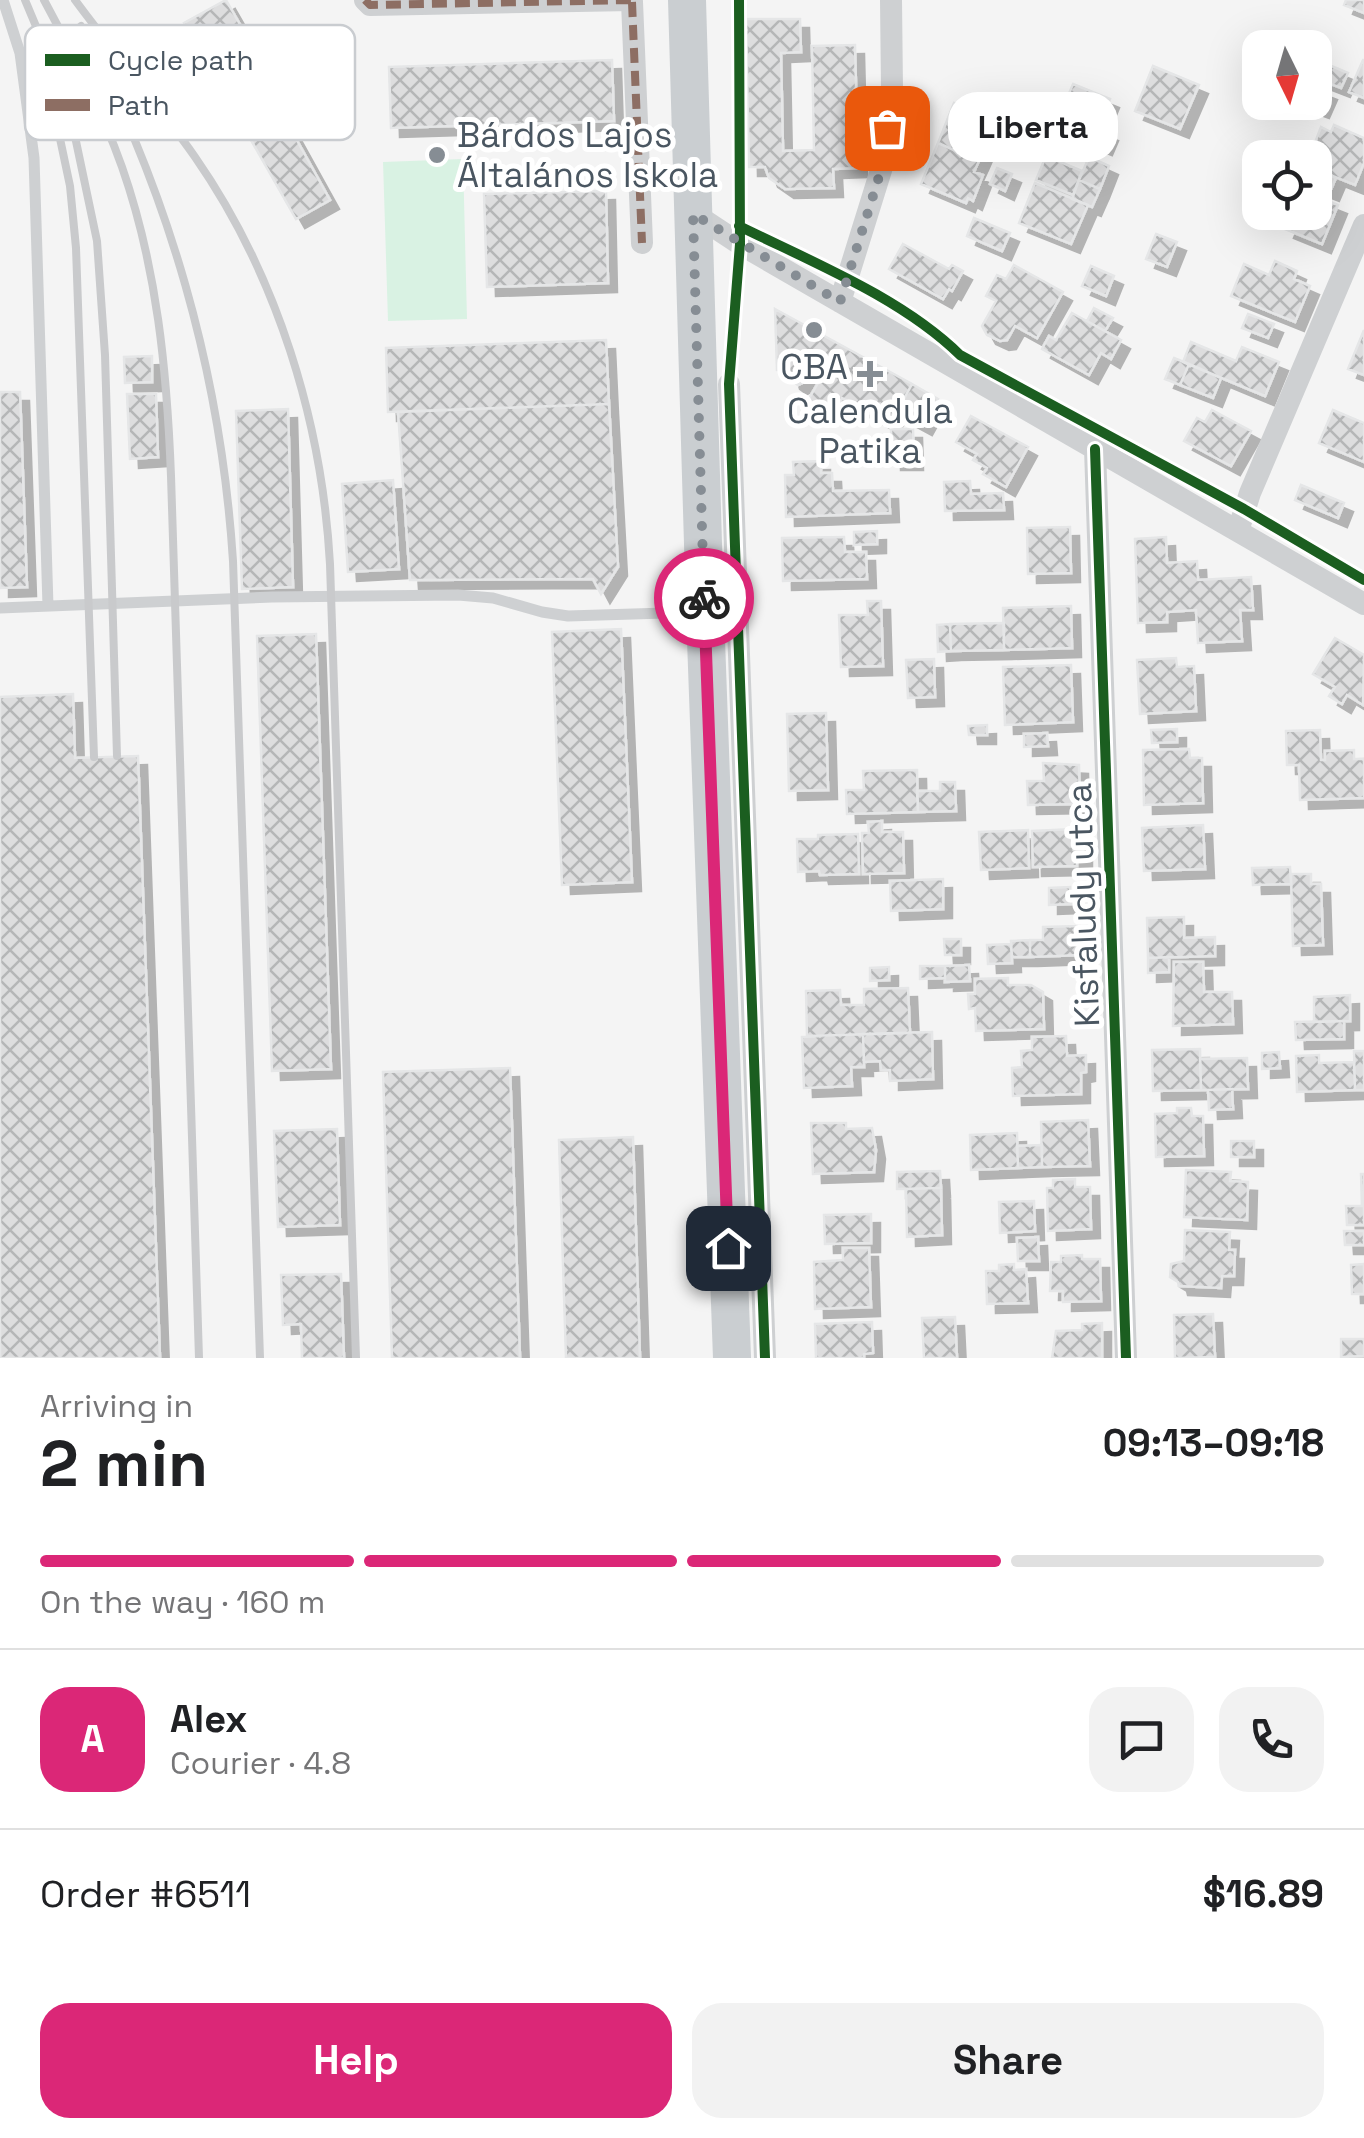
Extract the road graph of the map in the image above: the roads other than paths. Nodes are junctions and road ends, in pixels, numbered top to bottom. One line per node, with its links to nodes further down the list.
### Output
1 (2, 0): 6 (lane)
2 (365, 0): 5 (street)
3 (687, 0): 8 (main road)
4 (891, 0): 11 (street)
5 (632, 1): 10 (street)
6 (25, 87)
7 (31, 140): 16 (lane)
8 (693, 214): 11 (street); 12 (main road)
9 (1364, 225): 14 (street)
10 (642, 243)
11 (840, 302): 13 (street)
12 (713, 376): 18 (main road); 19 (street)
13 (1095, 449): 14 (street); 22 (street, Kisfaludy utca)
14 (1238, 531): 15 (street)
15 (1364, 604)
16 (48, 606): 17 (lane); 18 (lane)
17 (0, 608)
18 (704, 612): 19 (main road)
19 (734, 935): 20 (main road); 21 (street)
20 (732, 1358)
21 (765, 1358)
22 (1126, 1358)

